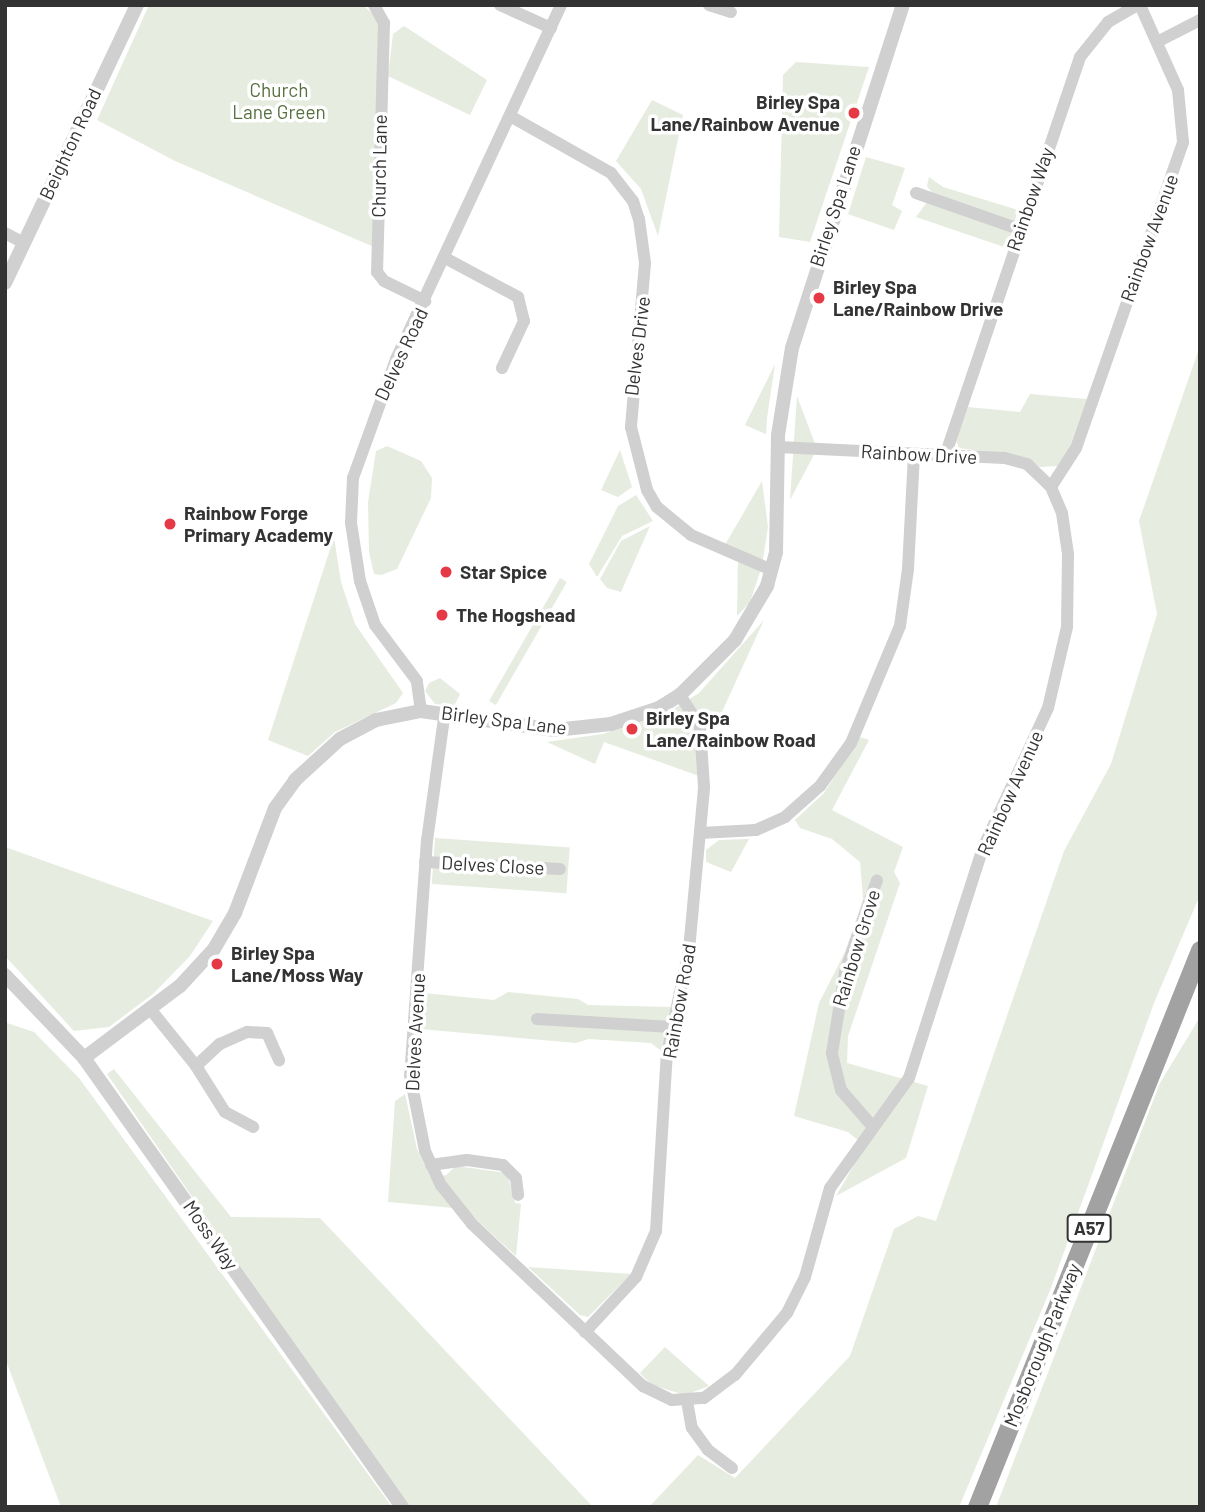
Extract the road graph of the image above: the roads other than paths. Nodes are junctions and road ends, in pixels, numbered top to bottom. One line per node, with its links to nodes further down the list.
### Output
1 (137, 5): 16 (street, Beighton Road)
2 (374, 5): 19 (street, Church Lane)
3 (500, 5): 10 (street)
4 (561, 5): 10 (street, Delves Road)
5 (709, 5): 8 (street)
6 (903, 5): 21 (street, Birley Spa Lane)
7 (1139, 5): 11 (street, Rainbow Avenue); 14 (street, Rainbow Way)
8 (731, 12)
9 (1200, 20): 11 (street)
10 (551, 28): 12 (street, Delves Road)
11 (1157, 42): 24 (street, Rainbow Avenue)
12 (510, 116): 17 (street, Delves Road); 25 (street, Delves Drive)
13 (916, 193): 14 (street)
14 (1018, 229): 23 (street, Rainbow Way)
15 (5, 233): 16 (street)
16 (24, 243): 18 (street, Beighton Road)
17 (445, 258): 19 (street, Delves Road); 20 (street)
18 (5, 283)
19 (425, 301): 27 (street, Delves Road)
20 (502, 368)
21 (778, 447): 22 (street, Rainbow Drive); 25 (street, Birley Spa Lane)
22 (914, 456): 23 (street, Rainbow Drive); 29 (street)
23 (945, 456): 24 (street, Rainbow Drive)
24 (1051, 487): 42 (street, Rainbow Avenue)
25 (772, 570): 26 (street, Birley Spa Lane)
26 (681, 695): 28 (street, Birley Spa Lane); 29 (street, Rainbow Road)
27 (421, 711): 28 (street, Birley Spa Lane); 35 (street, Birley Spa Lane)
28 (445, 711): 30 (street, Delves Avenue)
29 (701, 833): 37 (street, Rainbow Road)
30 (425, 862): 31 (street, Delves Close); 43 (street, Delves Avenue)
31 (560, 869)
32 (877, 880): 42 (street, Rainbow Grove)
33 (1200, 950): 49 (highway, Mosborough Parkway / A57)
34 (7, 982): 38 (street, Moss Way)
35 (151, 1010): 38 (street, Birley Spa Lane); 40 (street)
36 (537, 1019): 37 (street)
37 (672, 1027): 45 (street, Rainbow Road)
38 (85, 1058): 48 (street, Moss Way)
39 (279, 1060): 40 (street)
40 (196, 1066): 41 (street)
41 (253, 1127)
42 (873, 1127): 46 (street, Rainbow Avenue)
43 (430, 1165): 44 (street); 45 (street, Delves Avenue)
44 (518, 1195)
45 (585, 1332): 46 (street)
46 (687, 1401): 47 (street)
47 (732, 1468)
48 (402, 1507)
49 (978, 1507)

